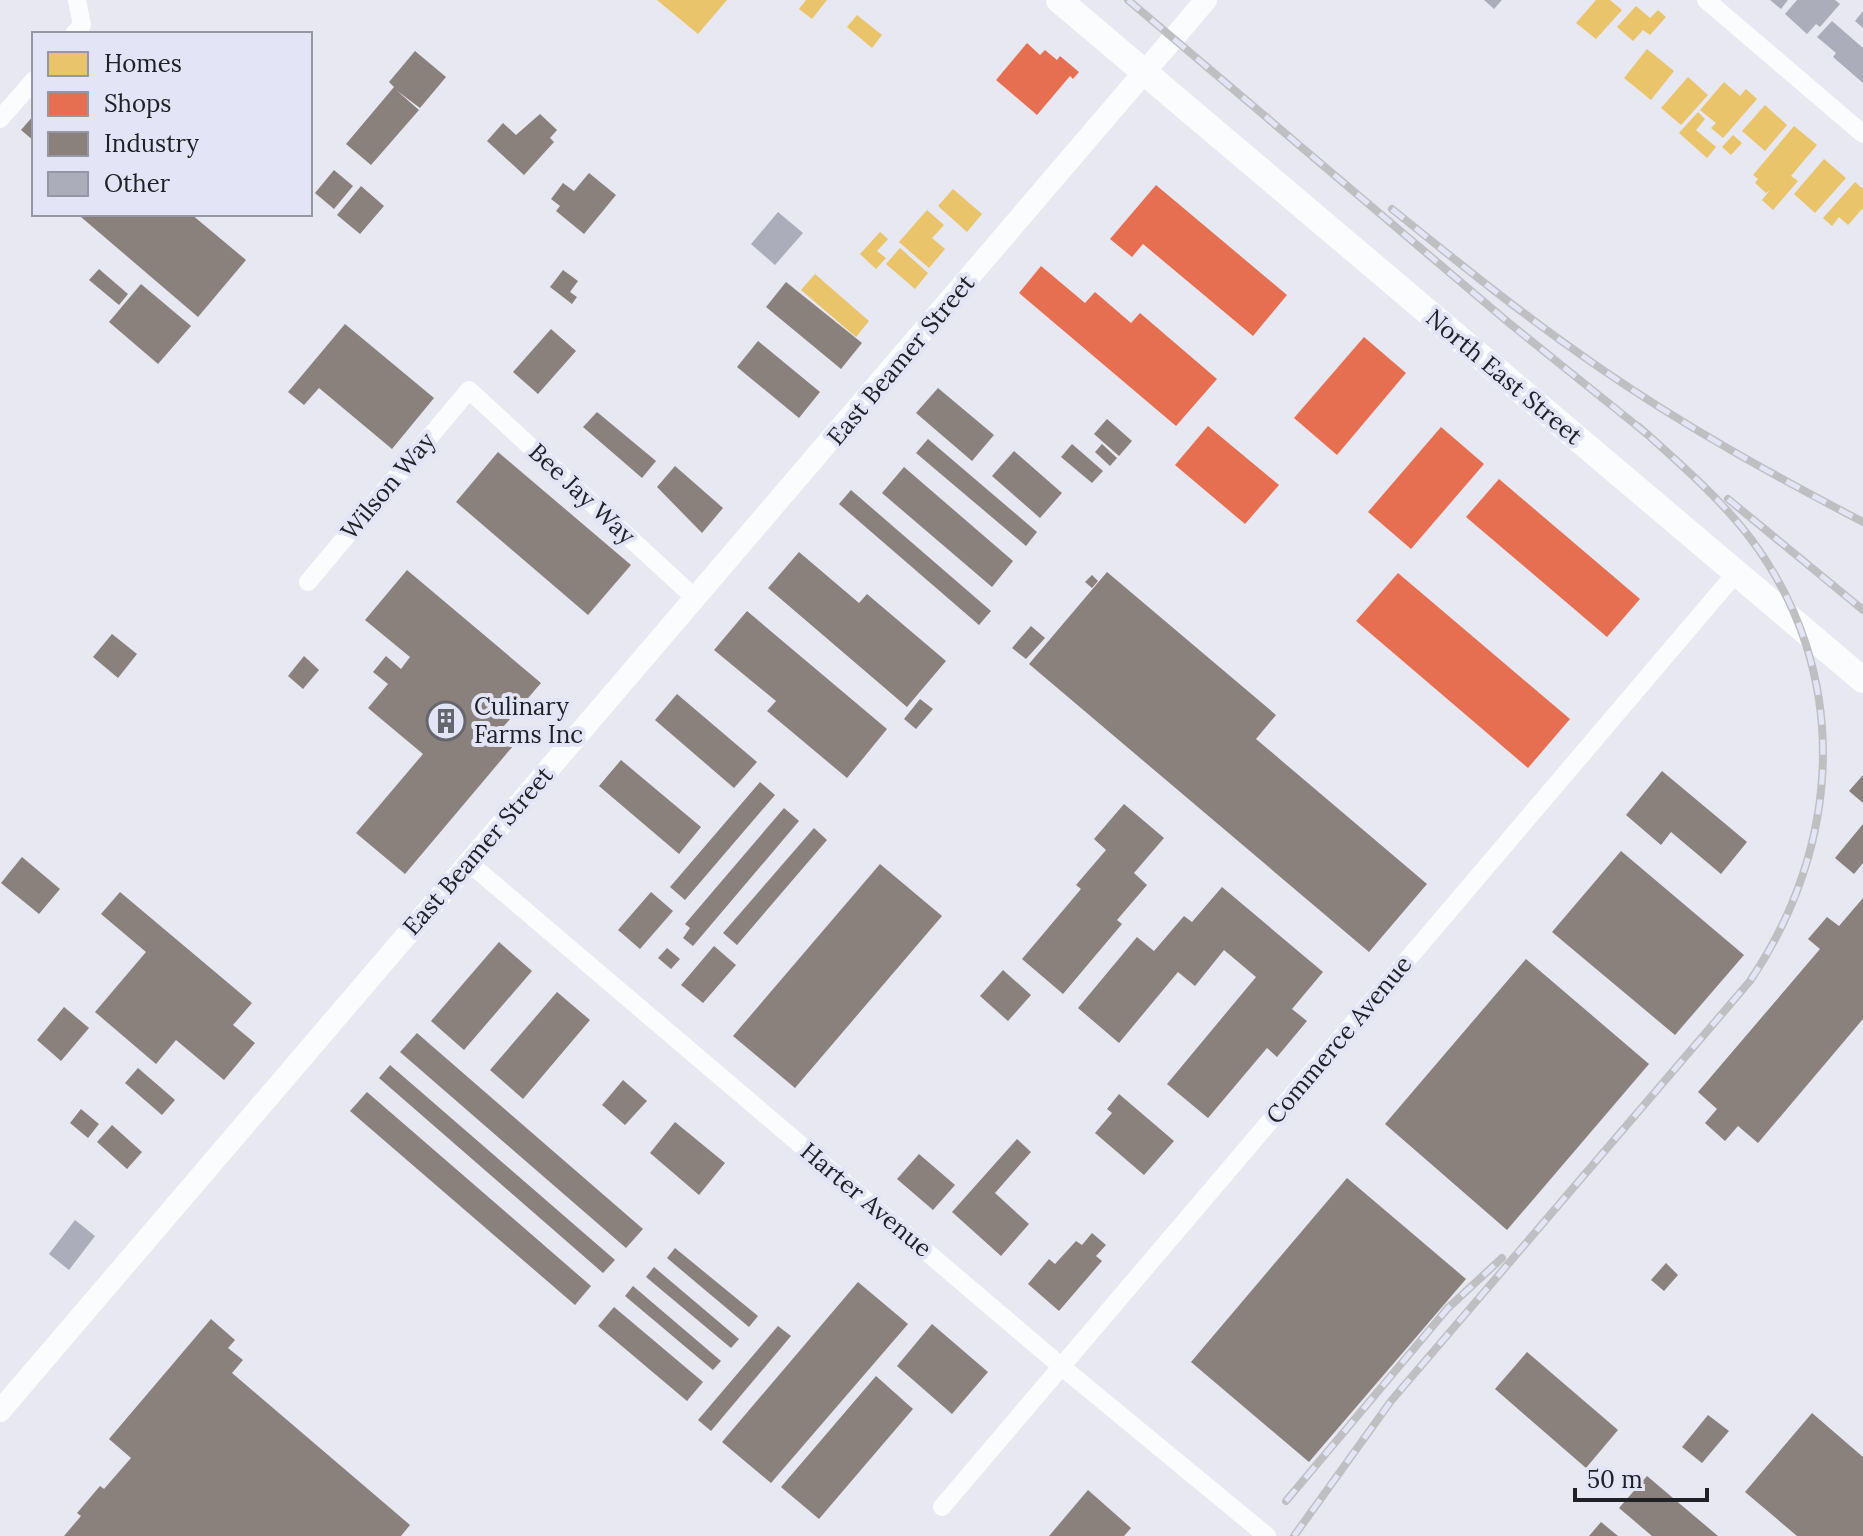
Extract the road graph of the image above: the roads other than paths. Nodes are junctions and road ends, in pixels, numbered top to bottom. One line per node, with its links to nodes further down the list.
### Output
1 (77, 0): 5 (street)
2 (1059, 0): 6 (main road, North East Street)
3 (1206, 0): 6 (street, East Beamer Street)
4 (1706, 0): 9 (street)
5 (78, 30)
6 (1145, 74): 11 (main road, North East Street); 13 (street, East Beamer Street)
7 (32, 82): 8 (street)
8 (0, 119)
9 (1863, 132)
10 (469, 390): 12 (street, Wilson Way); 13 (street, Bee Jay Way)
11 (1736, 573): 14 (main road, North East Street); 16 (street, Commerce Avenue)
12 (308, 582)
13 (696, 599): 15 (street, East Beamer Street)
14 (1863, 680)
15 (468, 862): 16 (street, Harter Avenue); 17 (street, East Beamer Street)
16 (1062, 1367): 18 (street, Commerce Avenue); 19 (street, Harter Avenue)
17 (0, 1411)
18 (942, 1507)
19 (1267, 1536)

